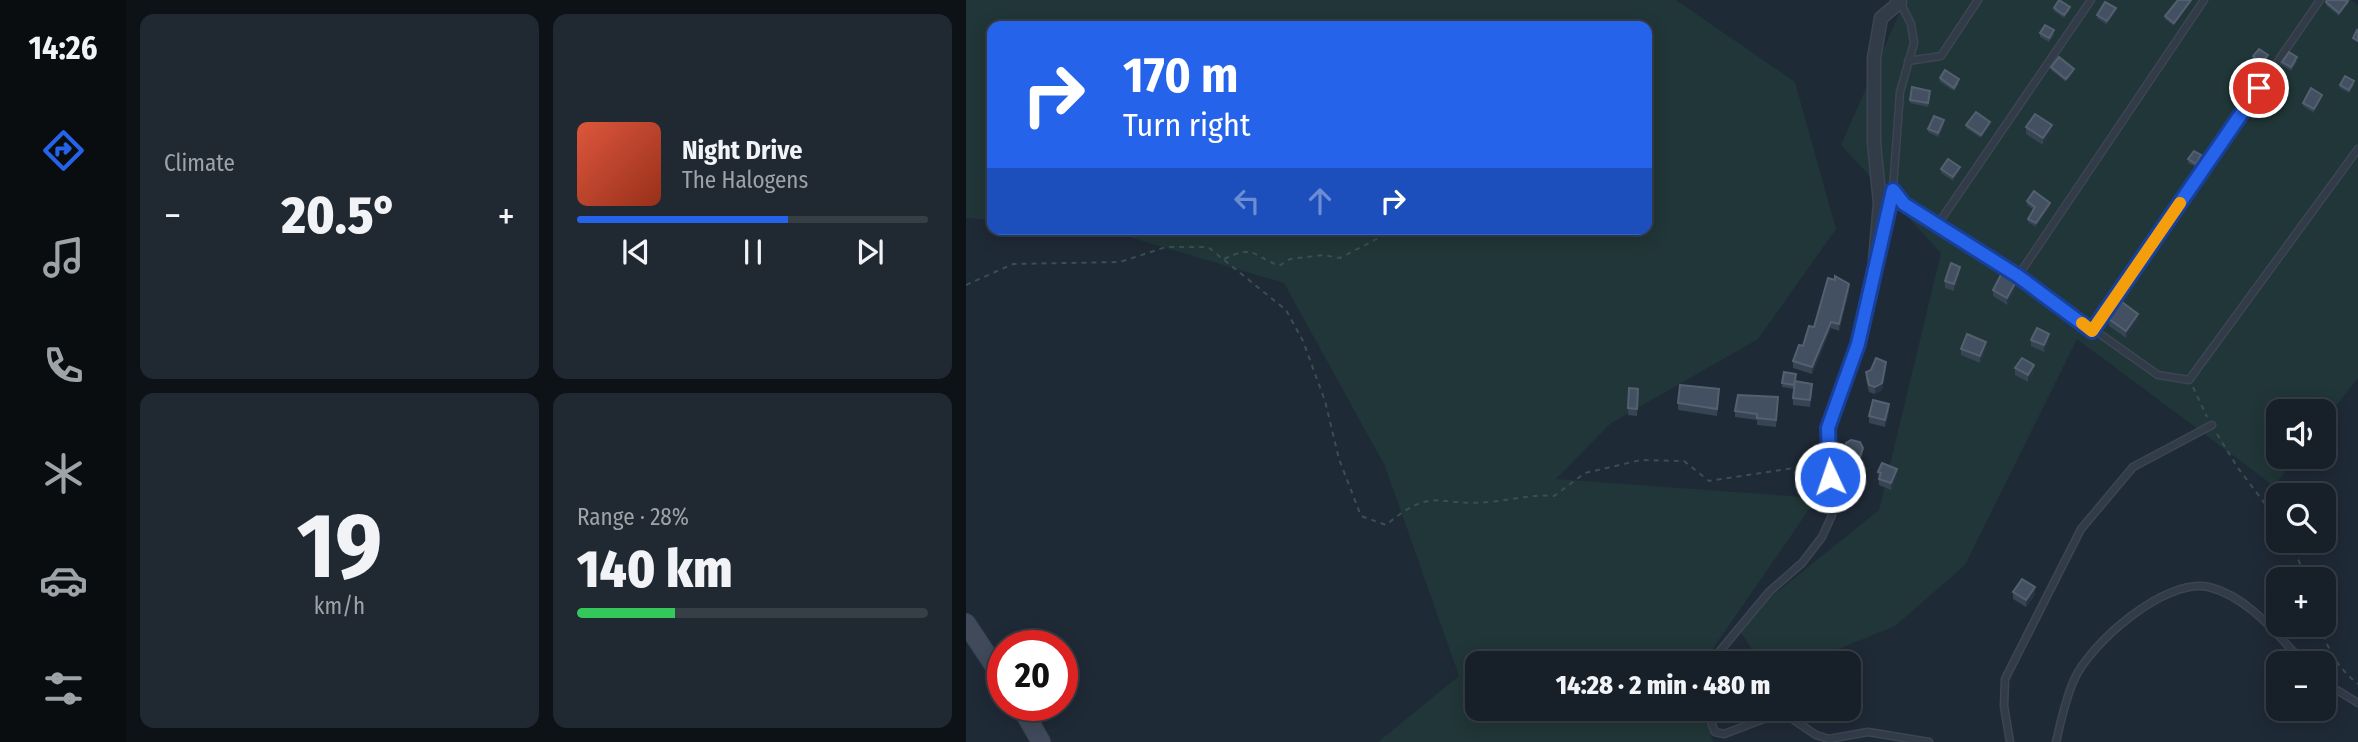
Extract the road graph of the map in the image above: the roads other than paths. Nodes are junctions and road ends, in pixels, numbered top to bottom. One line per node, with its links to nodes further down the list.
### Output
1 (1978, 0): 6 (lane)
2 (2091, 0): 9 (lane)
3 (2204, 0): 11 (lane)
4 (2320, 0): 12 (lane)
5 (1900, 1): 6 (lane); 10 (street)
6 (1908, 61): 8 (lane)
7 (2358, 149): 12 (lane)
8 (1893, 190): 9 (lane); 10 (lane)
9 (1938, 224): 11 (lane)
10 (1875, 261): 15 (lane)
11 (2018, 276): 12 (lane)
12 (2092, 331)
13 (2212, 425): 26 (lane)
14 (966, 624): 17 (main road)
15 (1720, 651)
16 (2293, 651): 27 (lane)
17 (987, 655)
18 (2336, 689): 19 (lane)
19 (2358, 703)
20 (1029, 721): 24 (main road)
21 (1711, 721): 22 (lane)
22 (1758, 721)
23 (1795, 721): 25 (lane)
24 (1041, 742)
25 (1929, 742)
26 (2010, 742)
27 (2056, 742)

